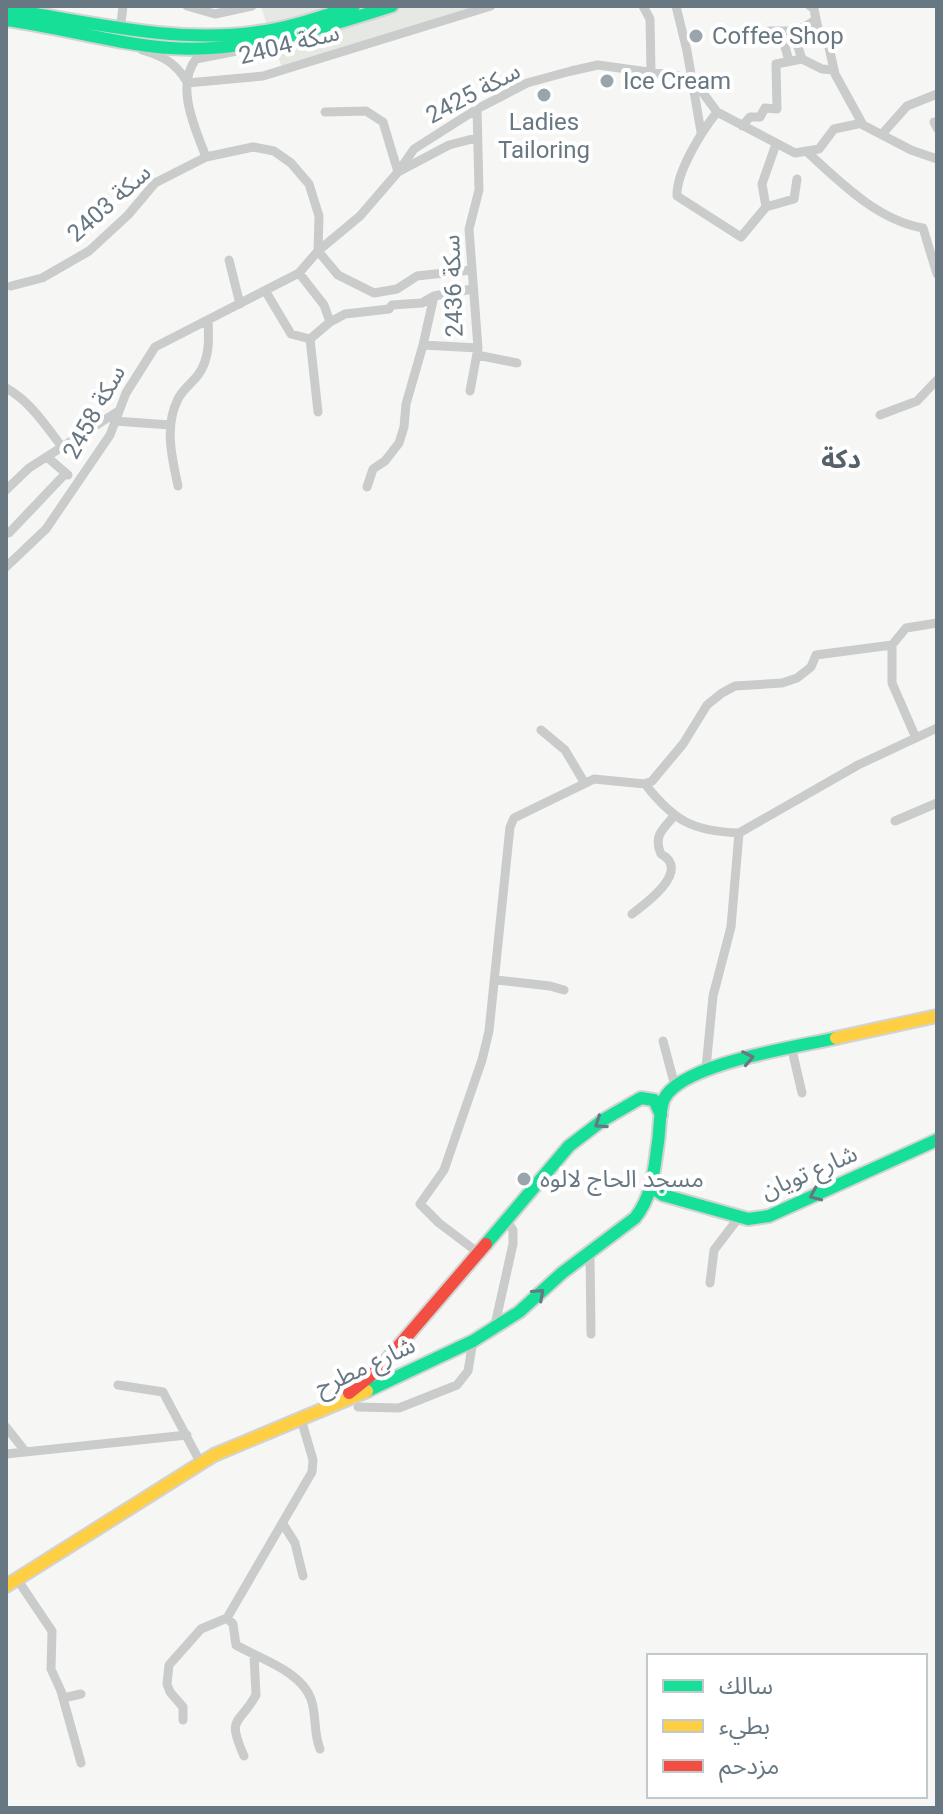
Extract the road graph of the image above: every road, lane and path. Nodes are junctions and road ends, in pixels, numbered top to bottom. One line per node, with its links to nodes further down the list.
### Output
1 (123, 6): 13 (street)
2 (187, 6): 3 (street)
3 (252, 6)
4 (354, 6): 13 (main road)
5 (392, 6): 18 (main road)
6 (491, 6): 24 (street, سكة 2404)
7 (643, 6): 22 (street)
8 (676, 6): 23 (street)
9 (810, 6): 11 (street)
10 (6, 9): 13 (main road)
11 (816, 19): 16 (street); 21 (street)
12 (6, 20): 17 (main road)
13 (127, 30)
14 (769, 31): 15 (street)
15 (781, 32): 16 (street); 20 (street)
16 (793, 32): 19 (street)
17 (86, 34): 18 (main road); 24 (street)
18 (257, 44): 24 (street)
19 (802, 59): 20 (street); 21 (street)
20 (789, 61): 30 (street)
21 (834, 70): 29 (street)
22 (651, 71): 23 (street, سكة 2425); 26 (street, سكة 2425)
23 (692, 78): 28 (street); 31 (street)
24 (187, 83): 36 (street)
25 (937, 94): 32 (street)
26 (477, 109): 33 (street, سكة 2436); 38 (street, سكة 2425)
27 (325, 112): 38 (street)
28 (717, 112): 30 (street); 31 (street)
29 (862, 123): 32 (street); 35 (street)
30 (742, 126): 34 (street)
31 (701, 132): 42 (street)
32 (883, 133): 37 (street)
33 (476, 138): 38 (street); 45 (street, سكة 2436)
34 (776, 144): 35 (street); 42 (street)
35 (806, 151): 40 (street)
36 (206, 157): 43 (street, سكة 2403); 48 (street, سكة 2403)
37 (937, 159)
38 (398, 172): 43 (street, سكة 2425)
39 (797, 179): 42 (street)
40 (854, 194): 41 (street); 47 (street)
41 (844, 201)
42 (766, 207)
43 (318, 251): 45 (street); 46 (street, سكة 2458)
44 (229, 260): 52 (street)
45 (471, 270): 49 (street, سكة 2436)
46 (299, 273): 50 (street, سكة 2458); 54 (street)
47 (937, 274)
48 (11, 286)
49 (472, 289): 51 (street); 57 (street, سكة 2436)
50 (266, 292): 52 (street, سكة 2458); 55 (street)
51 (434, 296): 54 (street); 56 (street)
52 (240, 304): 53 (street, سكة 2458)
53 (208, 320): 64 (street, سكة 2458); 65 (street)
54 (330, 322): 55 (street)
55 (310, 339): 62 (street)
56 (423, 345): 57 (street, سكة 2436); 71 (street, سكة 2436)
57 (477, 351): 58 (street); 61 (street)
58 (517, 363)
59 (937, 380): 63 (street)
60 (6, 388): 66 (street)
61 (470, 391)
62 (318, 412)
63 (880, 415)
64 (116, 416): 65 (street); 66 (street); 69 (street, سكة 2458)
65 (170, 425): 70 (street)
66 (62, 447): 67 (street)
67 (47, 457): 68 (street); 72 (street)
68 (66, 473): 69 (street); 73 (street)
69 (77, 483): 74 (street, سكة 2458)
70 (178, 486)
71 (367, 487)
72 (7, 488)
73 (9, 533)
74 (6, 567)
75 (937, 623): 76 (street)
76 (892, 645): 79 (street); 81 (street)
77 (937, 728): 79 (street)
78 (541, 730): 80 (street)
79 (916, 738): 85 (street)
80 (584, 782): 81 (street); 87 (street)
81 (645, 784): 83 (street)
82 (937, 803): 84 (street)
83 (674, 816): 85 (street); 86 (street)
84 (895, 821)
85 (739, 833): 92 (street)
86 (632, 914)
87 (496, 980): 88 (street); 101 (street)
88 (564, 990)
89 (937, 1016): 91 (main road)
90 (663, 1041): 93 (street)
91 (792, 1050): 92 (main road, one-way to 91); 94 (street)
92 (706, 1068): 93 (main road)
93 (675, 1086): 95 (main road, شارع مطرح)
94 (802, 1093)
95 (661, 1115): 97 (main road, شارع مطرح); 99 (main road, شارع مطرح, one-way to 99)
96 (937, 1140): 98 (main road, شارع تويان, one-way to 98)
97 (651, 1187): 98 (main road, شارع تويان); 100 (main road, شارع مطرح)
98 (740, 1216): 102 (street)
99 (505, 1219): 101 (main road, شارع مطرح); 103 (street)
100 (590, 1253): 103 (main road, شارع مطرح, one-way to 100); 104 (street)
101 (480, 1254): 106 (main road, شارع مطرح)
102 (710, 1283)
103 (494, 1329): 105 (main road, شارع مطرح)
104 (591, 1334)
105 (473, 1341): 107 (main road, شارع مطرح); 109 (street)
106 (396, 1351): 107 (main road); 115 (main road, شارع مطرح)
107 (412, 1369): 109 (main road, شارع مطرح)
108 (118, 1385): 112 (street)
109 (351, 1405): 110 (main road, شارع مطرح)
110 (301, 1419): 116 (street); 118 (main road, شارع مطرح)
111 (6, 1427): 113 (street)
112 (187, 1435): 113 (street); 115 (street)
113 (25, 1451): 114 (street)
114 (6, 1454)
115 (198, 1458): 118 (main road, شارع مطرح)
116 (283, 1524): 117 (street); 119 (street)
117 (303, 1576)
118 (10, 1581): 122 (street)
119 (227, 1618): 120 (street); 123 (street)
120 (254, 1655): 124 (street); 125 (street)
121 (81, 1694): 122 (street)
122 (63, 1698): 126 (street)
123 (183, 1720)
124 (320, 1749)
125 (244, 1756)
126 (81, 1763)

